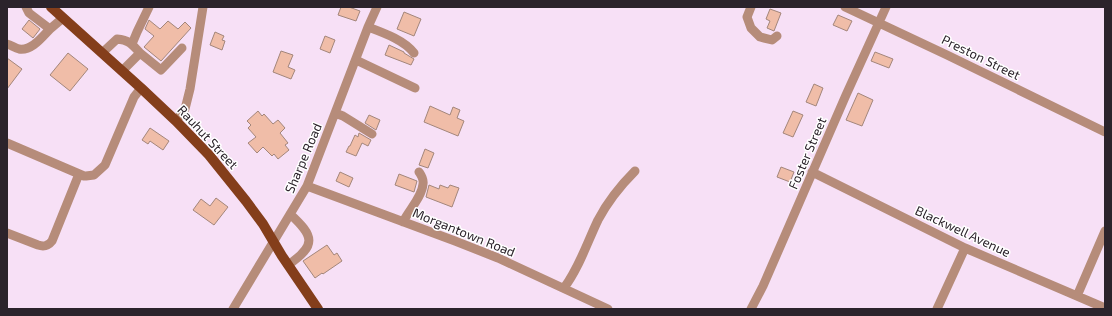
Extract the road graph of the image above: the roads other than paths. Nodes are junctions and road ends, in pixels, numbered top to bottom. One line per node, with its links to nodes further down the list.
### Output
1 (26, 7): 12 (street)
2 (51, 7): 9 (main road, Rauhut Street)
3 (149, 7): 15 (street)
4 (203, 7): 25 (street)
5 (377, 7): 11 (street, Sharpe Road)
6 (751, 7): 13 (street)
7 (845, 7): 10 (street, Preston Street)
8 (886, 7): 10 (street, Foster Street)
9 (63, 18): 12 (street); 17 (main road, Rauhut Street)
10 (879, 22): 26 (street, Preston Street); 31 (street, Foster Street)
11 (368, 27): 19 (street); 20 (street, Sharpe Road)
12 (50, 29): 14 (street)
13 (777, 36)
14 (7, 44)
15 (132, 44): 17 (street); 18 (street)
16 (182, 48): 18 (street)
17 (102, 53): 21 (main road, Rauhut Street)
18 (140, 53): 21 (street)
19 (414, 53)
20 (356, 60): 23 (street); 24 (street, Sharpe Road)
21 (122, 71): 22 (main road, Rauhut Street)
22 (141, 88): 25 (main road, Rauhut Street); 32 (street)
23 (415, 88)
24 (335, 113): 27 (street); 33 (street, Sharpe Road)
25 (176, 121): 38 (main road, Rauhut Street)
26 (1105, 132)
27 (372, 134)
28 (7, 143): 32 (street)
29 (635, 171): 41 (street)
30 (419, 172): 35 (street)
31 (812, 172): 39 (street, Blackwell Avenue); 47 (street, Foster Street)
32 (79, 174): 37 (street)
33 (307, 186): 34 (street, Sharpe Road); 35 (street, Morgantown Road)
34 (290, 214): 38 (street, Sharpe Road); 40 (street)
35 (403, 222): 41 (street, Morgantown Road)
36 (1105, 231): 42 (street)
37 (7, 233)
38 (274, 242): 40 (main road, Rauhut Street); 44 (street, Sharpe Road)
39 (965, 248): 42 (street, Blackwell Avenue); 48 (street)
40 (288, 265): 45 (main road, Rauhut Street)
41 (564, 288): 46 (street, Morgantown Road)
42 (1077, 296): 43 (street, Blackwell Avenue)
43 (1105, 308)
44 (233, 309)
45 (318, 309)
46 (608, 309)
47 (751, 309)
48 (937, 309)

